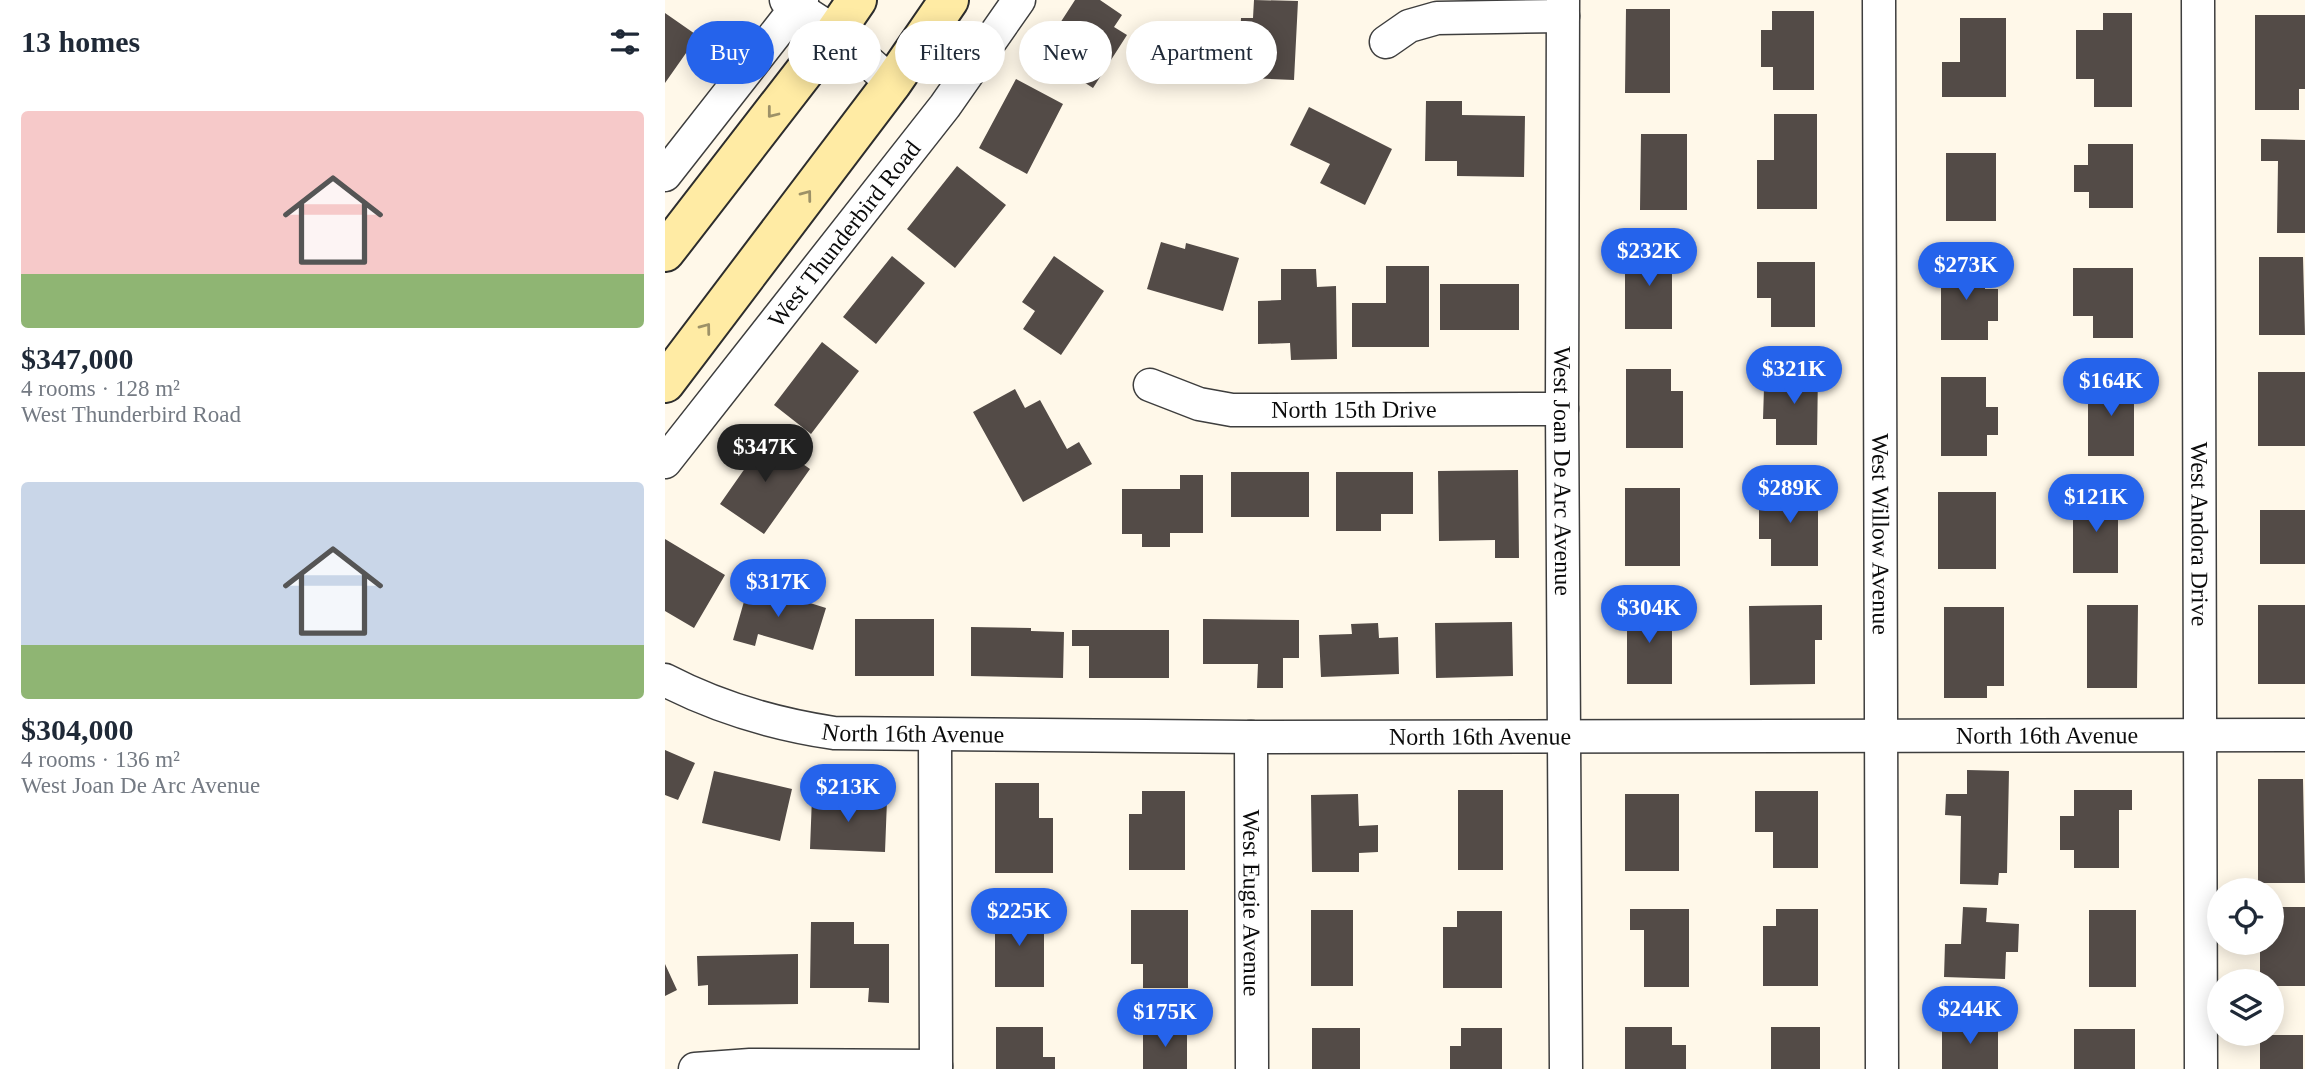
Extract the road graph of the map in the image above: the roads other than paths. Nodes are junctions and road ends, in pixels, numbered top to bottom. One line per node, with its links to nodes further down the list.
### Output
1 (857, 0): 9 (main road)
2 (949, 0): 12 (main road)
3 (1019, 0): 19 (street, West Thunderbird Road)
4 (1879, 0): 26 (street, West Willow Avenue)
5 (2198, 0): 21 (street, West Andora Drive)
6 (795, 2): 8 (street); 14 (street)
7 (1563, 8): 10 (street); 18 (street, West Joan De Arc Avenue)
8 (820, 21)
9 (843, 21)
10 (1386, 42)
11 (881, 73): 12 (street)
12 (892, 83): 16 (main road, one-way to 12)
13 (795, 84): 15 (main road, one-way to 15)
14 (665, 175)
15 (665, 252)
16 (665, 383)
17 (1150, 385): 18 (street, North 15th Drive)
18 (1562, 409): 25 (street, West Joan De Arc Avenue)
19 (665, 462)
20 (665, 680): 23 (street, North 16th Avenue)
21 (2199, 735): 22 (street, North 16th Avenue); 26 (street, North 16th Avenue); 32 (street, West Andora Drive)
22 (2305, 735)
23 (935, 736): 24 (street, North 16th Avenue); 27 (street)
24 (1251, 737): 25 (street, North 16th Avenue); 29 (street, West Eugie Avenue)
25 (1565, 737): 26 (street, North 16th Avenue); 30 (street, West Joan De Arc Avenue)
26 (1880, 737): 31 (street, West Willow Avenue)
27 (936, 1068): 28 (street)
28 (695, 1069)
29 (1252, 1069)
30 (1566, 1069)
31 (1882, 1069)
32 (2201, 1069)

